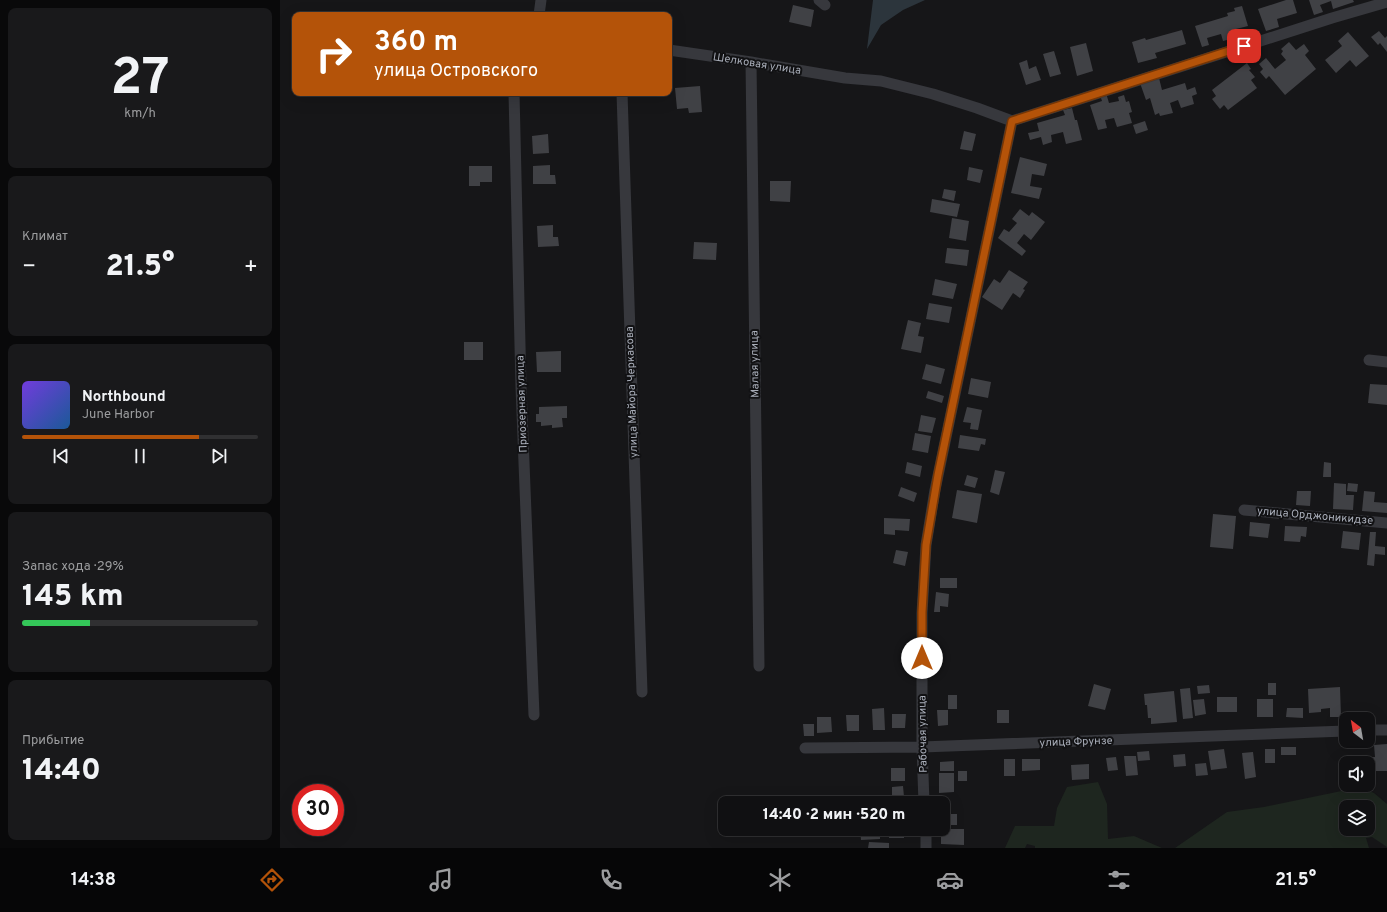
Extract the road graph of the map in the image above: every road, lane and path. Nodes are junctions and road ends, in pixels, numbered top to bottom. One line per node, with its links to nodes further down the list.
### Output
1 (541, 0): 3 (street)
2 (1387, 2): 8 (street)
3 (539, 12)
4 (672, 50): 5 (street, Шелковая улица)
5 (751, 62): 8 (street, Шелковая улица); 13 (street, Малая улица)
6 (514, 96): 15 (street, Приозерная улица)
7 (622, 96): 14 (street, улица Майора Черкасова)
8 (1012, 121): 20 (street, Рабочая улица)
9 (1369, 360): 10 (street)
10 (1387, 362)
11 (1244, 510): 12 (street, улица Орджоникидзе)
12 (1387, 523)
13 (759, 666)
14 (642, 692)
15 (534, 715)
16 (1375, 730): 17 (street)
17 (1387, 730)
18 (1339, 731): 20 (street, улица Фрунзе)
19 (805, 748): 20 (street, улица Фрунзе)
20 (922, 748): 21 (street, Рабочая улица)
21 (924, 796)
22 (926, 836): 23 (street)
23 (926, 848)

